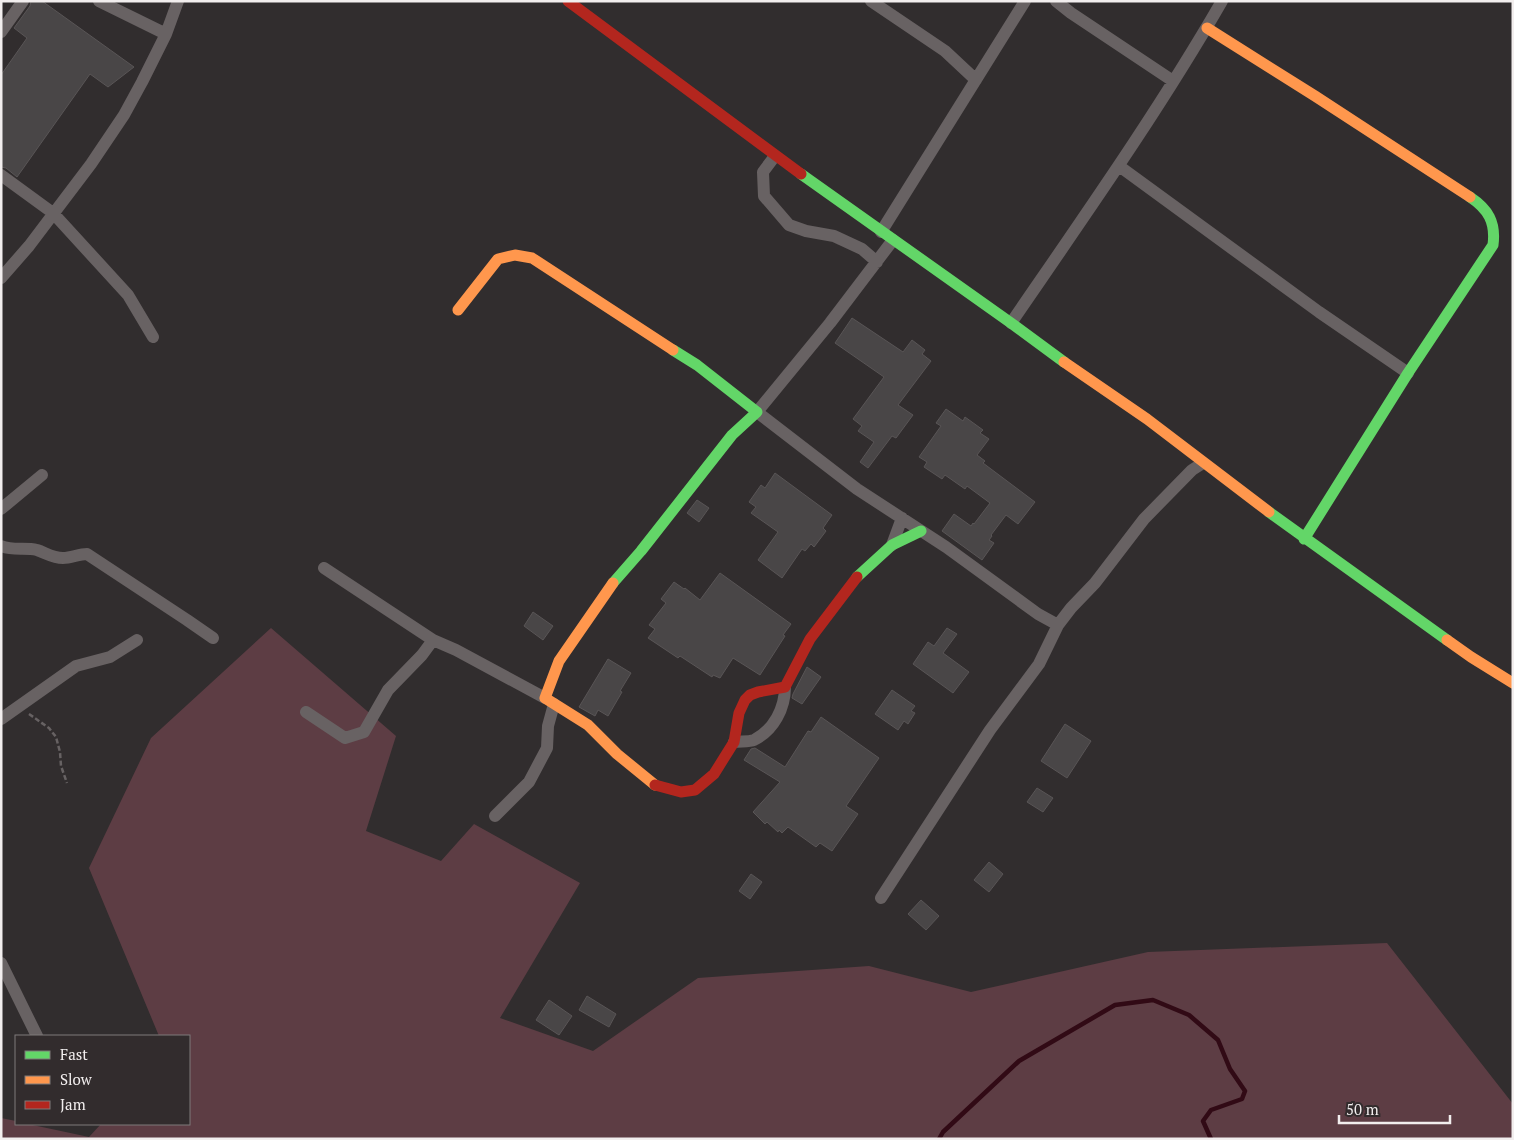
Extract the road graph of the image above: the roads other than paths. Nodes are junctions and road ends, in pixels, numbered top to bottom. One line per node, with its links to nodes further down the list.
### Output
1 (24, 1): 10 (street)
2 (99, 1): 11 (street)
3 (178, 1): 11 (street)
4 (568, 1): 14 (street)
5 (871, 1): 12 (street)
6 (1025, 1): 12 (street)
7 (1056, 1): 13 (street)
8 (1222, 1): 9 (street)
9 (1207, 28): 13 (street); 25 (street)
10 (1, 32)
11 (166, 34): 17 (street)
12 (976, 80): 18 (street)
13 (1173, 81): 15 (street)
14 (775, 156): 18 (street); 20 (street)
15 (1118, 166): 23 (street); 25 (street)
16 (1, 174): 17 (street)
17 (53, 213): 21 (street); 24 (street)
18 (881, 232): 19 (street)
19 (894, 240): 20 (street); 23 (street)
20 (877, 262): 26 (street)
21 (1, 278)
22 (458, 310): 26 (street)
23 (1011, 324): 27 (street)
24 (153, 337)
25 (1408, 373): 32 (street)
26 (757, 412): 30 (street); 42 (street)
27 (1202, 463): 32 (street); 36 (street)
28 (42, 475): 29 (street)
29 (1, 509)
30 (902, 518): 31 (street); 33 (street)
31 (921, 531): 33 (street); 36 (street)
32 (1304, 539): 40 (street)
33 (892, 545): 41 (street)
34 (1, 546): 37 (street)
35 (324, 568): 39 (street)
36 (1058, 625): 47 (street)
37 (213, 638)
38 (138, 640): 44 (street)
39 (433, 640): 42 (street); 43 (street)
40 (1513, 683)
41 (785, 687): 45 (street); 45 (street)
42 (550, 701): 45 (street); 46 (street)
43 (306, 712)
44 (1, 718)
45 (734, 742)
46 (495, 816)
47 (881, 898)
48 (1, 963): 49 (street)
49 (37, 1035)

